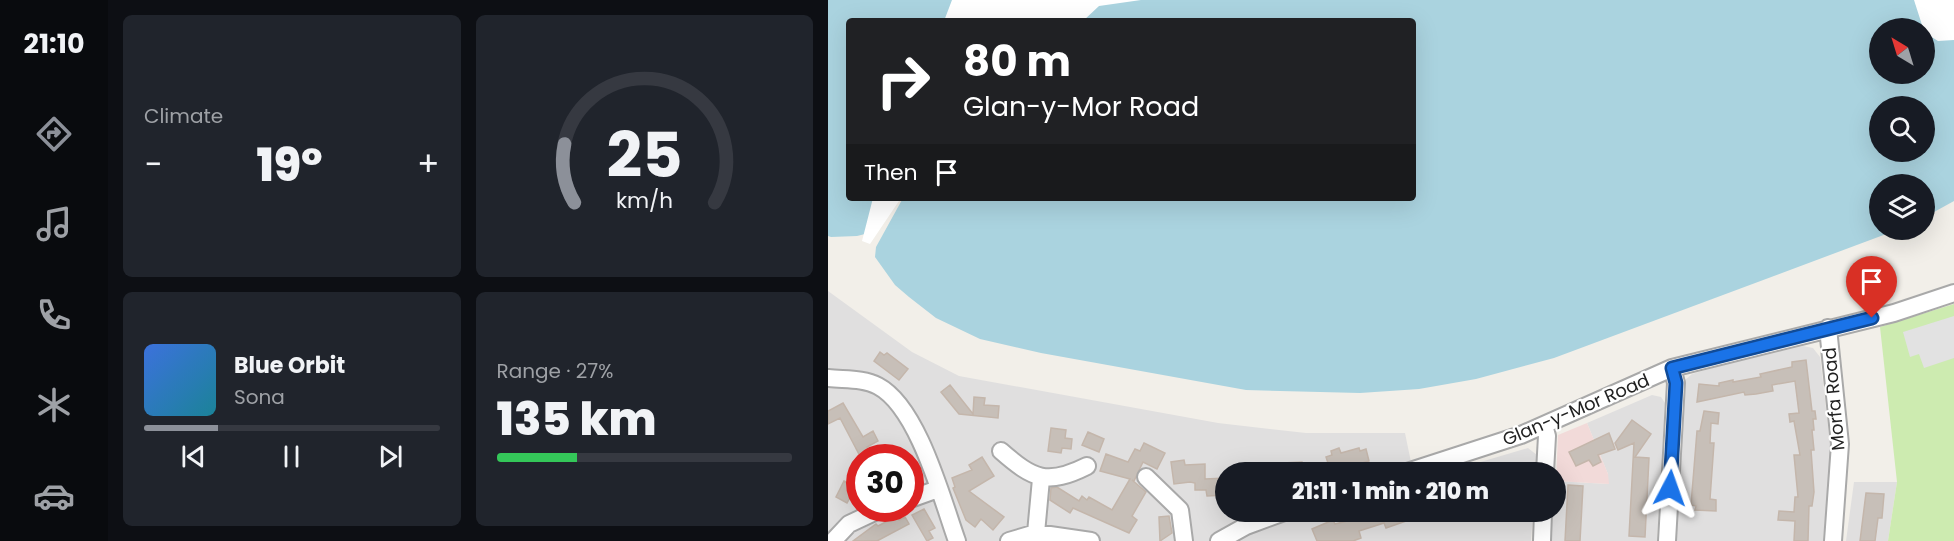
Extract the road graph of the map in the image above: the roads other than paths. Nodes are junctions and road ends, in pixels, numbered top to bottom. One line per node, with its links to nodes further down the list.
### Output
1 (1954, 293): 2 (street, Glan-y-Mor Road)
2 (1828, 328): 3 (street, Glan-y-Mor Road); 26 (street, Morfa Road)
3 (1672, 368): 5 (street, Glan-y-Mor Road); 25 (street)
4 (828, 378): 12 (street)
5 (1544, 425): 7 (street, Glan-y-Mor Road); 8 (street)
6 (1002, 451): 11 (street)
7 (1440, 462)
8 (1546, 462)
9 (1087, 466): 11 (street)
10 (1146, 477): 22 (street)
11 (1041, 479): 17 (street)
12 (938, 489): 13 (street); 19 (street)
13 (924, 494)
14 (853, 522): 18 (street)
15 (1257, 522): 23 (street)
16 (1543, 522): 24 (street)
17 (1036, 533): 20 (street); 21 (street)
18 (834, 541)
19 (957, 541)
20 (1009, 541)
21 (1091, 541)
22 (1184, 541)
23 (1218, 541)
24 (1542, 541)
25 (1666, 541)
26 (1833, 541)

